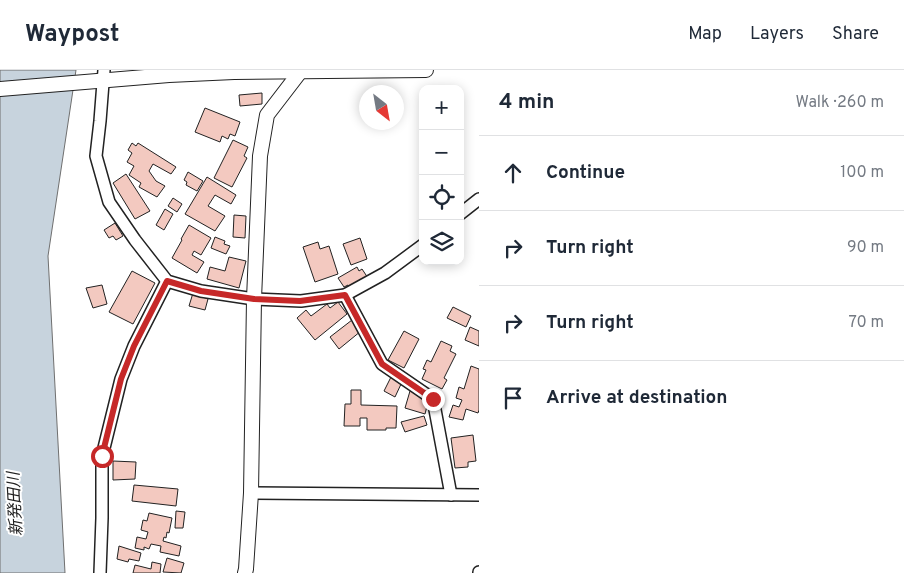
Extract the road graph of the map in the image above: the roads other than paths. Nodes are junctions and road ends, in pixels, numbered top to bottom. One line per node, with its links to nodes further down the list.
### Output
1 (426, 70): 2 (street)
2 (300, 71): 3 (street); 10 (street)
3 (100, 78): 4 (street); 8 (street)
4 (0, 89)
5 (479, 199): 6 (street)
6 (464, 211)
7 (419, 248): 9 (street)
8 (167, 281): 10 (street); 14 (street)
9 (345, 295): 10 (street); 12 (street)
10 (254, 299): 11 (street)
11 (251, 493): 12 (street); 15 (street)
12 (451, 495): 13 (street)
13 (479, 495)
14 (100, 573)
15 (245, 573)

